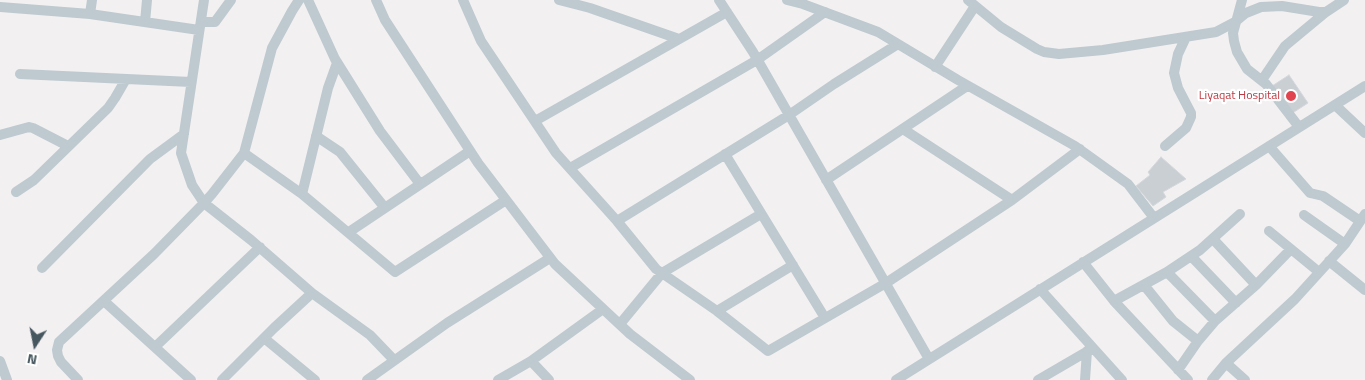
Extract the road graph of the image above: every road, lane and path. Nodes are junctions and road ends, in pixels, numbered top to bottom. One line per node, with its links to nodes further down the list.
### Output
1 (92, 0): 20 (street)
2 (147, 0): 21 (street)
3 (204, 0): 23 (street)
4 (231, 0): 23 (street)
5 (299, 0): 50 (street)
6 (308, 0): 28 (street)
7 (376, 0): 49 (street)
8 (463, 0): 38 (street)
9 (559, 0): 25 (street)
10 (719, 0): 17 (street)
11 (787, 0): 18 (street)
12 (1242, 0): 22 (street)
13 (1344, 0): 19 (street)
14 (971, 3): 24 (street); 29 (street)
15 (29, 5): 16 (street); 20 (street)
16 (0, 7)
17 (726, 12): 25 (street); 27 (street)
18 (826, 12): 26 (street); 27 (street)
19 (1326, 12): 22 (street); 32 (street)
20 (90, 14): 21 (street)
21 (145, 22): 23 (street)
22 (1235, 22): 24 (street); 32 (street)
23 (200, 26): 33 (street)
24 (1186, 37): 46 (street)
25 (679, 39): 38 (street)
26 (898, 44): 29 (street); 37 (street)
27 (758, 60): 37 (street); 52 (street)
28 (337, 63): 44 (street); 54 (street)
29 (935, 66): 34 (street)
30 (20, 74): 31 (street)
31 (126, 79): 33 (street); 45 (street)
32 (1262, 80): 39 (street)
33 (191, 82): 42 (street)
34 (967, 86): 40 (street); 48 (street)
35 (1365, 86): 36 (street)
36 (1334, 105): 39 (street); 41 (street)
37 (789, 115): 51 (street); 53 (street)
38 (535, 121): 52 (street)
39 (1299, 127): 47 (street)
40 (902, 128): 53 (street); 58 (street)
41 (1365, 133)
42 (184, 134): 59 (street); 78 (street)
43 (0, 135): 45 (street)
44 (316, 136): 56 (street); 60 (street)
45 (68, 146): 55 (street)
46 (1165, 146)
47 (1269, 146): 64 (street); 65 (street)
48 (1080, 150): 58 (street); 64 (street)
49 (470, 151): 54 (street); 57 (street)
50 (244, 153): 56 (street); 59 (street)
51 (725, 154): 61 (street); 66 (street)
52 (570, 168): 66 (street)
53 (826, 180): 82 (street)
54 (420, 184): 60 (street)
55 (16, 192)
56 (302, 194): 67 (street)
57 (506, 200): 67 (street); 74 (street)
58 (1012, 200): 82 (street)
59 (204, 203): 71 (street); 88 (street)
60 (385, 208): 67 (street)
61 (762, 214): 77 (street); 81 (street)
62 (1240, 214): 69 (street)
63 (1304, 215): 70 (street)
64 (1154, 218): 76 (street)
65 (1363, 218): 70 (street)
66 (617, 222): 81 (street)
67 (349, 232)
68 (1269, 232): 72 (street)
69 (1213, 239): 73 (street); 84 (street)
70 (1345, 244): 75 (street)
71 (260, 247): 87 (street); 98 (street)
72 (1291, 249): 80 (street); 84 (street)
73 (1191, 256): 79 (street); 90 (street)
74 (550, 258): 91 (street); 101 (street)
75 (1329, 261): 80 (street); 86 (street)
76 (1083, 262): 85 (street); 89 (street)
77 (793, 265): 92 (street); 93 (street)
78 (42, 268)
79 (1167, 272): 83 (street); 94 (street)
80 (1319, 272): 104 (street)
81 (662, 273): 92 (street); 95 (street)
82 (886, 284): 93 (street); 100 (street)
83 (1144, 285): 89 (street); 97 (street)
84 (1256, 285): 90 (street)
85 (1040, 289): 99 (street); 100 (street)
86 (1365, 290)
87 (312, 293): 96 (street); 101 (street)
88 (104, 301): 98 (street); 107 (street)
89 (1114, 302): 105 (street)
90 (1236, 303): 94 (street)
91 (604, 309): 95 (street); 103 (street)
92 (717, 311): 93 (street)
93 (825, 318)
94 (1215, 321): 97 (street)
95 (620, 324): 114 (street)
96 (264, 338): 109 (street); 110 (street)
97 (1198, 341): 105 (street)
98 (156, 348): 108 (street)
99 (1090, 350): 116 (street); 117 (street); 118 (street)
100 (929, 359): 115 (street)
101 (394, 360): 111 (street)
102 (0, 361): 106 (street)
103 (531, 361): 112 (street); 113 (street)
104 (1226, 362): 120 (street); 121 (street)
105 (1178, 370): 119 (street)
106 (7, 380)
107 (78, 380)
108 (192, 380)
109 (222, 380)
110 (315, 380)
111 (367, 380)
112 (498, 380)
113 (549, 380)
114 (690, 380)
115 (896, 380)
116 (1038, 380)
117 (1085, 380)
118 (1122, 380)
119 (1188, 380)
120 (1212, 380)
121 (1245, 380)

